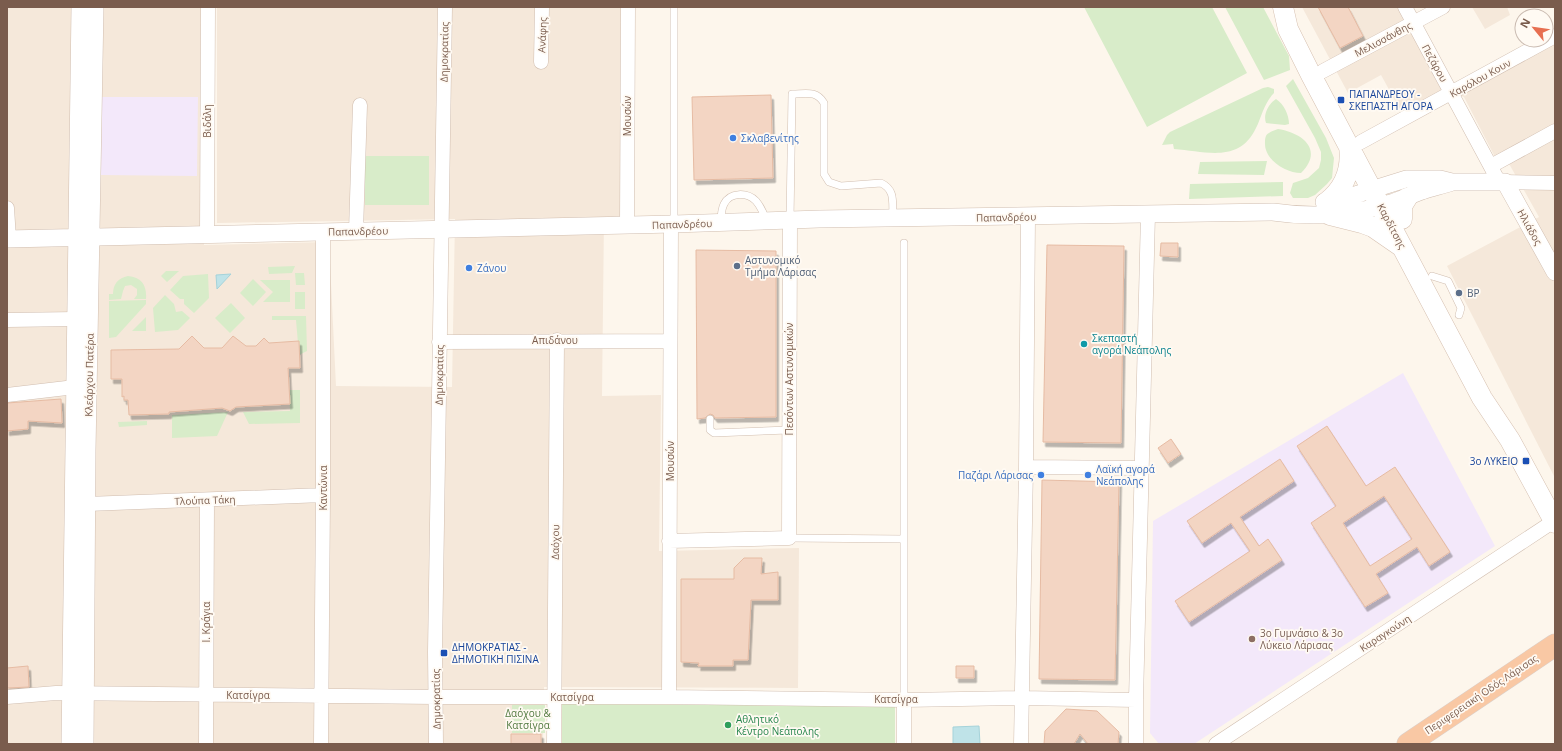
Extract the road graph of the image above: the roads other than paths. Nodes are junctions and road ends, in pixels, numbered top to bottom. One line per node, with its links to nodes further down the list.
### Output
1 (80, 7): 38 (street, Κλεάρχου Πατέρα)
2 (95, 7): 38 (street, Κλεάρχου Πατέρα)
3 (208, 7): 37 (street, Βιδάλη)
4 (445, 7): 34 (street, Δημοκρατίας)
5 (542, 7): 13 (street, Ανάφης)
6 (628, 7): 33 (street, Μουσών)
7 (674, 7): 32 (lane)
8 (1284, 7): 14 (main road, Καρδίτσης); 18 (main road, Καρδίτσης)
9 (1405, 7): 11 (street, Πεζάρου)
10 (1443, 7): 11 (street, Μελισσάνθης)
11 (1414, 23): 14 (street, Μελισσάνθης); 15 (street, Πεζάρου)
12 (1555, 36): 15 (street, Καρόλου Κουν)
13 (541, 62)
14 (1323, 71): 18 (main road, Καρδίτσης)
15 (1452, 93): 18 (street, Καρόλου Κουν); 19 (street, Πεζάρου)
16 (360, 105): 36 (street)
17 (1555, 131): 19 (street)
18 (1355, 144): 23 (main road, Καρδίτσης); 25 (main road)
19 (1491, 166): 21 (street, Πεζάρου)
20 (1452, 182): 21 (street); 23 (street); 23 (street)
21 (1502, 182): 22 (street); 42 (street, Ηλιάδος)
22 (1555, 183)
23 (1390, 200): 25 (street, Παπανδρέου); 41 (main road, Καρδίτσης); 43 (main road, Καρδίτσης)
24 (7, 208): 39 (street)
25 (1328, 208): 26 (street, Παπανδρέου); 41 (main road)
26 (1148, 214): 27 (street, Παπανδρέου); 56 (street)
27 (1028, 217): 28 (street, Παπανδρέου); 55 (street)
28 (893, 218): 29 (street, Παπανδρέου); 29 (lane)
29 (790, 220): 30 (street, Παπανδρέου); 53 (street, Πεσόντων Αστυνομικών)
30 (766, 221): 31 (street, Παπανδρέου); 31 (lane)
31 (721, 223): 32 (street, Παπανδρέου)
32 (672, 224): 33 (street, Παπανδρέου); 48 (street, Μουσών)
33 (627, 225): 34 (street, Παπανδρέου)
34 (441, 229): 36 (street, Παπανδρέου); 49 (street, Δημοκρατίας)
35 (322, 231): 36 (street, Παπανδρέου); 37 (street, Παπανδρέου); 57 (street, Καντώνια)
36 (356, 231)
37 (207, 235): 38 (street, Παπανδρέου)
38 (84, 238): 39 (street, Παπανδρέου); 45 (street, Κλεάρχου Πατέρα); 59 (street, Κλεάρχου Πατέρα)
39 (8, 239)
40 (904, 244): 62 (lane)
41 (1404, 248): 54 (main road, Καρδίτσης)
42 (1555, 272)
43 (1432, 276): 44 (lane); 54 (main road, Καρδίτσης)
44 (1458, 315)
45 (76, 319): 46 (street); 50 (street, Κλεάρχου Πατέρα)
46 (7, 320)
47 (557, 340): 48 (street, Απιδάνου); 49 (street, Απιδάνου); 70 (street, Δαόχου)
48 (670, 341): 63 (street, Μουσών)
49 (439, 342): 69 (street, Δημοκρατίας)
50 (75, 387): 51 (street); 65 (street, Κλεάρχου Πατέρα)
51 (7, 395)
52 (710, 419): 53 (lane)
53 (788, 430): 61 (street, Πεσόντων Αστυνομικών)
54 (1510, 440): 60 (main road, Καρδίτσης)
55 (1026, 467): 56 (street); 72 (street)
56 (1142, 468): 74 (street)
57 (323, 495): 58 (street, Τλούπα Τάκη); 67 (street, Καντώνια)
58 (207, 500): 59 (street, Τλούπα Τάκη); 66 (street, Ι. Κράγια)
59 (87, 504): 65 (street, Κλεάρχου Πατέρα)
60 (1554, 522): 84 (street, Καραγκούνη)
61 (789, 538): 62 (lane); 63 (street)
62 (904, 539): 73 (lane)
63 (669, 541): 71 (street, Μουσών)
64 (1555, 645): 85 (highway, Περιφερειακή Οδός Λάρισας)
65 (78, 693): 66 (street, Κατσίγρα); 68 (street, Κατσίγρα); 75 (street, Κλεάρχου Πατέρα); 76 (street, Κλεάρχου Πατέρα)
66 (206, 695): 67 (street, Κατσίγρα); 77 (street, Ι. Κράγια)
67 (321, 695): 69 (street, Κατσίγρα); 78 (street, Καντώνια)
68 (7, 697)
69 (436, 697): 70 (street, Κατσίγρα); 79 (street, Δημοκρατίας)
70 (554, 697): 71 (street, Κατσίγρα); 80 (street, Δαόχου)
71 (668, 697): 73 (street, Κατσίγρα)
72 (1021, 698): 73 (street, Κατσίγρα); 74 (street, Κατσίγρα); 82 (street)
73 (904, 700): 81 (street)
74 (1136, 700): 83 (street)
75 (70, 744)
76 (85, 744)
77 (206, 744)
78 (321, 744)
79 (436, 744)
80 (554, 744)
81 (904, 744)
82 (1021, 744)
83 (1136, 744)
84 (1216, 744)
85 (1408, 744)

